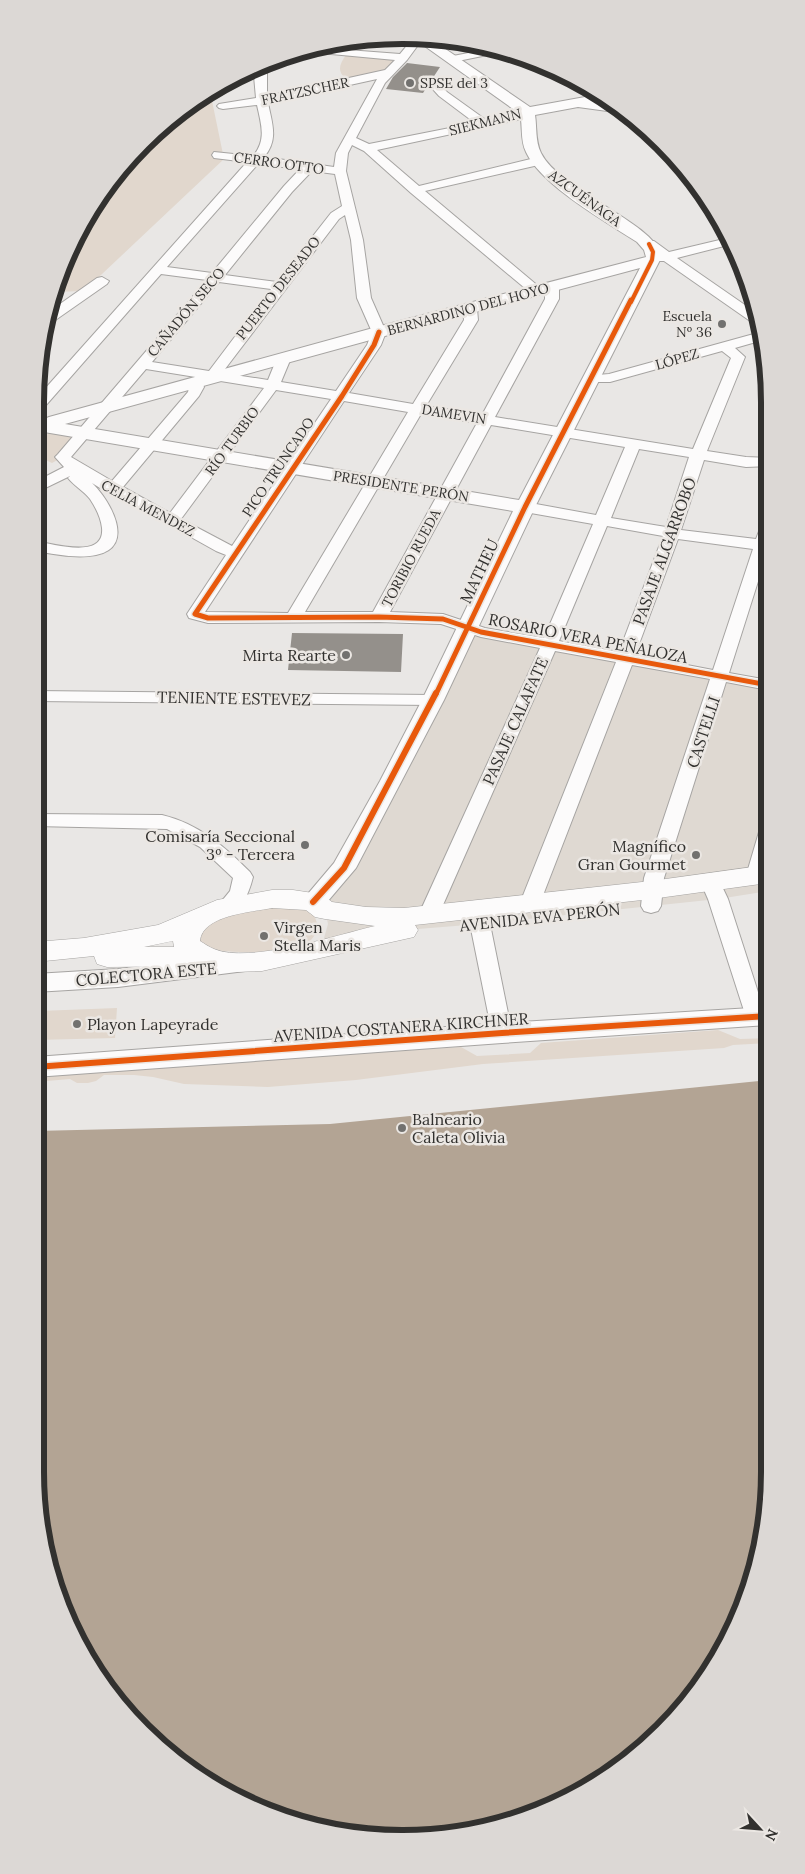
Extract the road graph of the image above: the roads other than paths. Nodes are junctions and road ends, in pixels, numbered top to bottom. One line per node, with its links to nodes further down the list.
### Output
1 (413, 44): 5 (street)
2 (432, 45): 6 (street)
3 (484, 54): 6 (street)
4 (315, 55): 7 (street)
5 (403, 58): 7 (street); 9 (street)
6 (453, 60): 16 (street)
7 (340, 68): 9 (street, FRATZSCHER); 12 (street, FRATZSCHER)
8 (261, 73): 12 (street)
9 (388, 74): 18 (street)
10 (436, 86): 17 (street)
11 (594, 99): 13 (street, SIEKMANN)
12 (260, 101): 14 (street, FRATZSCHER); 21 (street)
13 (573, 102): 15 (street); 16 (street, SIEKMANN)
14 (222, 106)
15 (606, 107)
16 (527, 112): 17 (street, SIEKMANN); 22 (street, AZCUÉNAGA)
17 (484, 124): 19 (street, SIEKMANN)
18 (350, 139): 19 (street); 24 (street)
19 (368, 148): 25 (street)
20 (218, 155): 21 (street, CERRO OTTO)
21 (258, 160): 23 (street, CERRO OTTO); 29 (street)
22 (539, 161): 25 (street); 28 (street, AZCUÉNAGA)
23 (309, 167): 24 (street, CERRO OTTO); 30 (street, CAÑADÓN SECO)
24 (340, 171): 26 (street)
25 (415, 190): 33 (street)
26 (350, 206): 32 (street, PUERTO DESEADO); 37 (street)
27 (723, 242): 28 (street, BERNARDINO DEL HOYO)
28 (656, 254): 33 (street, BERNARDINO DEL HOYO); 36 (street, AZCUÉNAGA); 43 (street, MATHEU)
29 (158, 270): 30 (street); 46 (street)
30 (215, 277): 32 (street); 41 (street, CAÑADÓN SECO)
31 (102, 281): 35 (street)
32 (279, 286): 42 (street, PUERTO DESEADO)
33 (544, 289): 34 (street, BERNARDINO DEL HOYO); 49 (street, TORIBIO RUEDA)
34 (470, 309): 37 (street, BERNARDINO DEL HOYO); 48 (street)
35 (55, 314)
36 (750, 315)
37 (379, 332): 40 (street, BERNARDINO DEL HOYO); 45 (street, PICO TRUNCADO)
38 (755, 338): 39 (street, LÓPEZ)
39 (723, 346): 43 (street, LÓPEZ); 56 (street, PASAJE ALGARROBO)
40 (284, 358): 42 (street, BERNARDINO DEL HOYO); 44 (street, RÍO TURBIO)
41 (142, 364): 42 (street, DAMEVIN); 47 (street, CAÑADÓN SECO)
42 (205, 379): 44 (street, DAMEVIN); 47 (street, BERNARDINO DEL HOYO); 54 (street, PUERTO DESEADO)
43 (592, 379): 53 (street, MATHEU)
44 (272, 386): 45 (street, DAMEVIN); 57 (street, RÍO TURBIO)
45 (342, 396): 48 (street, DAMEVIN); 60 (street, PICO TRUNCADO)
46 (44, 399)
47 (104, 408): 50 (street, BERNARDINO DEL HOYO); 52 (street, CAÑADÓN SECO)
48 (416, 408): 49 (street, DAMEVIN); 61 (street)
49 (486, 419): 53 (street, DAMEVIN); 64 (street, TORIBIO RUEDA)
50 (44, 426)
51 (44, 429): 52 (street, PRESIDENTE PERÓN)
52 (84, 432): 54 (street, PRESIDENTE PERÓN); 59 (street, CAÑADÓN SECO)
53 (563, 432): 55 (street, DAMEVIN); 65 (street, MATHEU)
54 (151, 444): 57 (street, PRESIDENTE PERÓN); 63 (street, PUERTO DESEADO)
55 (634, 444): 56 (street, DAMEVIN); 66 (street, PASAJE CALAFATE)
56 (698, 454): 58 (street, DAMEVIN); 68 (street, PASAJE ALGARROBO)
57 (222, 456): 60 (street, PRESIDENTE PERÓN); 67 (street, RÍO TURBIO)
58 (761, 462)
59 (67, 466): 62 (street); 63 (street, CELIA MENDEZ); 70 (street)
60 (292, 468): 61 (street, PRESIDENTE PERÓN); 71 (street, PICO TRUNCADO)
61 (373, 481): 64 (street, PRESIDENTE PERÓN); 75 (street)
62 (44, 482)
63 (113, 490): 67 (street, CELIA MENDEZ)
64 (445, 493): 65 (street, PRESIDENTE PERÓN); 74 (street, TORIBIO RUEDA)
65 (525, 506): 66 (street, PRESIDENTE PERÓN); 76 (street, MATHEU)
66 (602, 520): 68 (street, PRESIDENTE PERÓN); 77 (street, PASAJE CALAFATE)
67 (172, 521): 71 (street, CELIA MENDEZ)
68 (672, 533): 69 (street, PRESIDENTE PERÓN); 78 (street, PASAJE ALGARROBO)
69 (761, 540)
70 (44, 547)
71 (236, 553): 73 (street, PICO TRUNCADO)
72 (761, 554): 79 (street, CASTELLI)
73 (195, 614): 75 (street, ROSARIO VERA PEÑALOZA)
74 (379, 617): 75 (street, ROSARIO VERA PEÑALOZA); 76 (street, ROSARIO VERA PEÑALOZA)
75 (293, 618)
76 (468, 628): 77 (street, ROSARIO VERA PEÑALOZA); 82 (street, MATHEU)
77 (549, 646): 78 (street, ROSARIO VERA PEÑALOZA); 90 (street, PASAJE CALAFATE)
78 (625, 660): 79 (street, ROSARIO VERA PEÑALOZA); 87 (street, PASAJE ALGARROBO)
79 (721, 677): 80 (street, ROSARIO VERA PEÑALOZA); 86 (street, CASTELLI)
80 (761, 684)
81 (44, 696): 82 (street, TENIENTE ESTEVEZ)
82 (433, 700): 88 (street, MATHEU)
83 (44, 820): 89 (street)
84 (761, 881): 85 (highway, AVENIDA EVA PERÓN)
85 (714, 891): 86 (highway, AVENIDA EVA PERÓN); 99 (street)
86 (651, 898): 87 (highway, AVENIDA EVA PERÓN); 92 (highway, AVENIDA EVA PERÓN)
87 (530, 903): 90 (highway, AVENIDA EVA PERÓN)
88 (319, 906): 89 (highway, AVENIDA EVA PERÓN); 90 (highway, AVENIDA EVA PERÓN); 94 (highway)
89 (227, 907): 91 (highway, AVENIDA EVA PERÓN)
90 (429, 914)
91 (198, 919): 93 (highway, AVENIDA EVA PERÓN); 96 (highway)
92 (480, 924): 94 (highway, AVENIDA EVA PERÓN); 101 (street)
93 (44, 951)
94 (314, 951): 97 (highway, AVENIDA EVA PERÓN)
95 (44, 956): 96 (highway, AVENIDA EVA PERÓN)
96 (202, 956): 97 (highway, AVENIDA EVA PERÓN)
97 (257, 962): 98 (street, COLECTORA ESTE)
98 (44, 982)
99 (761, 1013)
100 (761, 1016): 101 (street, AVENIDA COSTANERA KIRCHNER)
101 (502, 1033): 102 (street, AVENIDA COSTANERA KIRCHNER)
102 (44, 1066)

